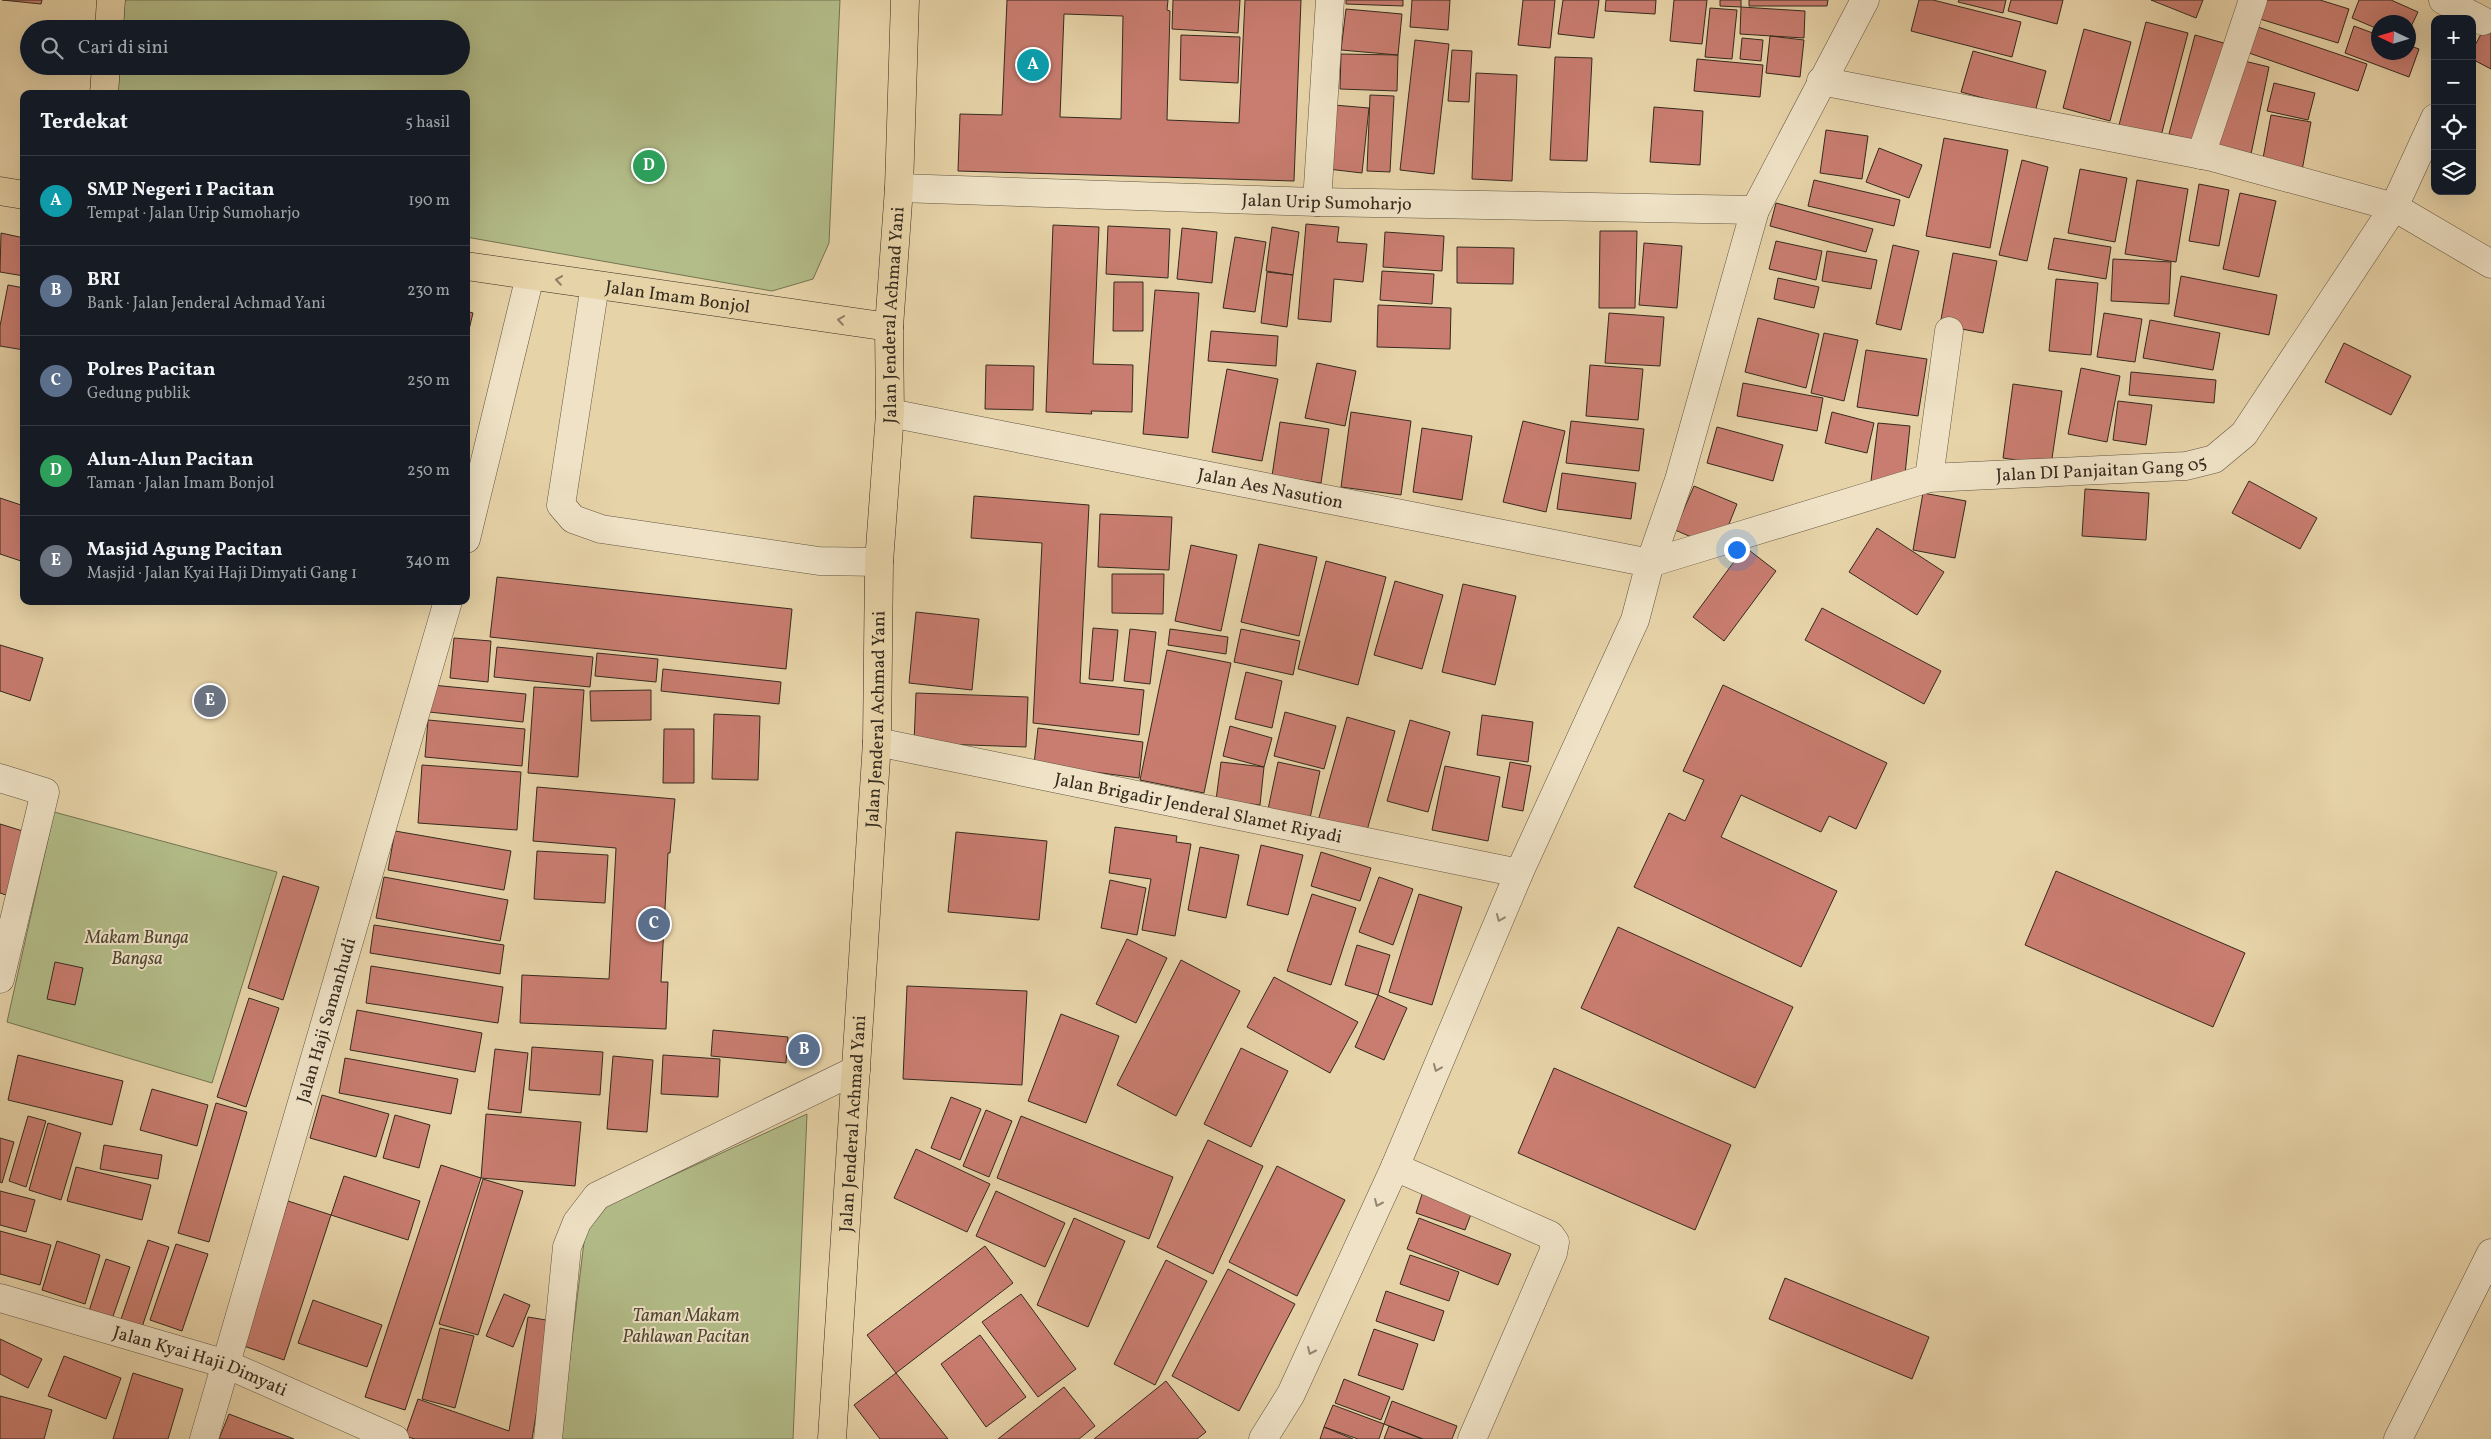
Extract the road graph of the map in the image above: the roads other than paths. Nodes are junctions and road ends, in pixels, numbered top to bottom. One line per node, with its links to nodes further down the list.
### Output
1 (111, 0): 7 (main road)
2 (905, 0): 14 (main road, Jalan Jenderal Achmad Yani)
3 (1330, 0): 17 (street)
4 (1865, 0): 10 (street)
5 (2253, 0): 13 (street)
6 (2443, 0): 8 (street)
7 (110, 20)
8 (2482, 22)
9 (105, 75): 11 (main road)
10 (1821, 81): 13 (street); 19 (street)
11 (104, 90)
12 (2431, 127): 18 (street, Jalan DI Panjaitan Gang 05)
13 (2201, 155): 18 (street)
14 (898, 188): 17 (street, Jalan Urip Sumoharjo); 24 (main road, Jalan Jenderal Achmad Yani)
15 (0, 191): 16 (main road)
16 (20, 194)
17 (1317, 202): 19 (street, Jalan Urip Sumoharjo)
18 (2394, 207): 20 (street); 27 (street, Jalan DI Panjaitan Gang 05)
19 (1755, 210): 30 (street)
20 (2491, 264)
21 (470, 267): 22 (main road, Jalan Imam Bonjol)
22 (530, 276): 23 (main road, Jalan Imam Bonjol, one-way to 22); 28 (street)
23 (595, 286): 24 (main road, Jalan Imam Bonjol, one-way to 23); 29 (street)
24 (889, 327): 26 (main road, Jalan Jenderal Achmad Yani)
25 (1949, 331): 27 (street)
26 (890, 413): 29 (main road, Jalan Jenderal Achmad Yani); 30 (street, Jalan Aes Nasution)
27 (1929, 478): 30 (street, Jalan DI Panjaitan Gang 05)
28 (470, 523)
29 (879, 562): 32 (main road, Jalan Jenderal Achmad Yani)
30 (1650, 563): 34 (street)
31 (447, 605): 40 (street, Jalan Haji Samanhudi)
32 (876, 742): 34 (street, Jalan Brigadir Jenderal Slamet Riyadi); 36 (main road, Jalan Jenderal Achmad Yani)
33 (0, 778): 35 (street)
34 (1520, 873): 37 (street, one-way to 37)
35 (0, 979)
36 (856, 1070): 43 (street); 44 (main road, Jalan Jenderal Achmad Yani)
37 (1395, 1166): 45 (street, one-way to 45); 46 (street)
38 (2491, 1253): 47 (street)
39 (0, 1298): 40 (street, Jalan Kyai Haji Dimyati)
40 (226, 1364): 41 (street, Jalan Haji Samanhudi); 42 (street, Jalan Kyai Haji Dimyati)
41 (204, 1439)
42 (395, 1439)
43 (548, 1439)
44 (832, 1439)
45 (1263, 1439)
46 (1472, 1439)
47 (2398, 1439)

